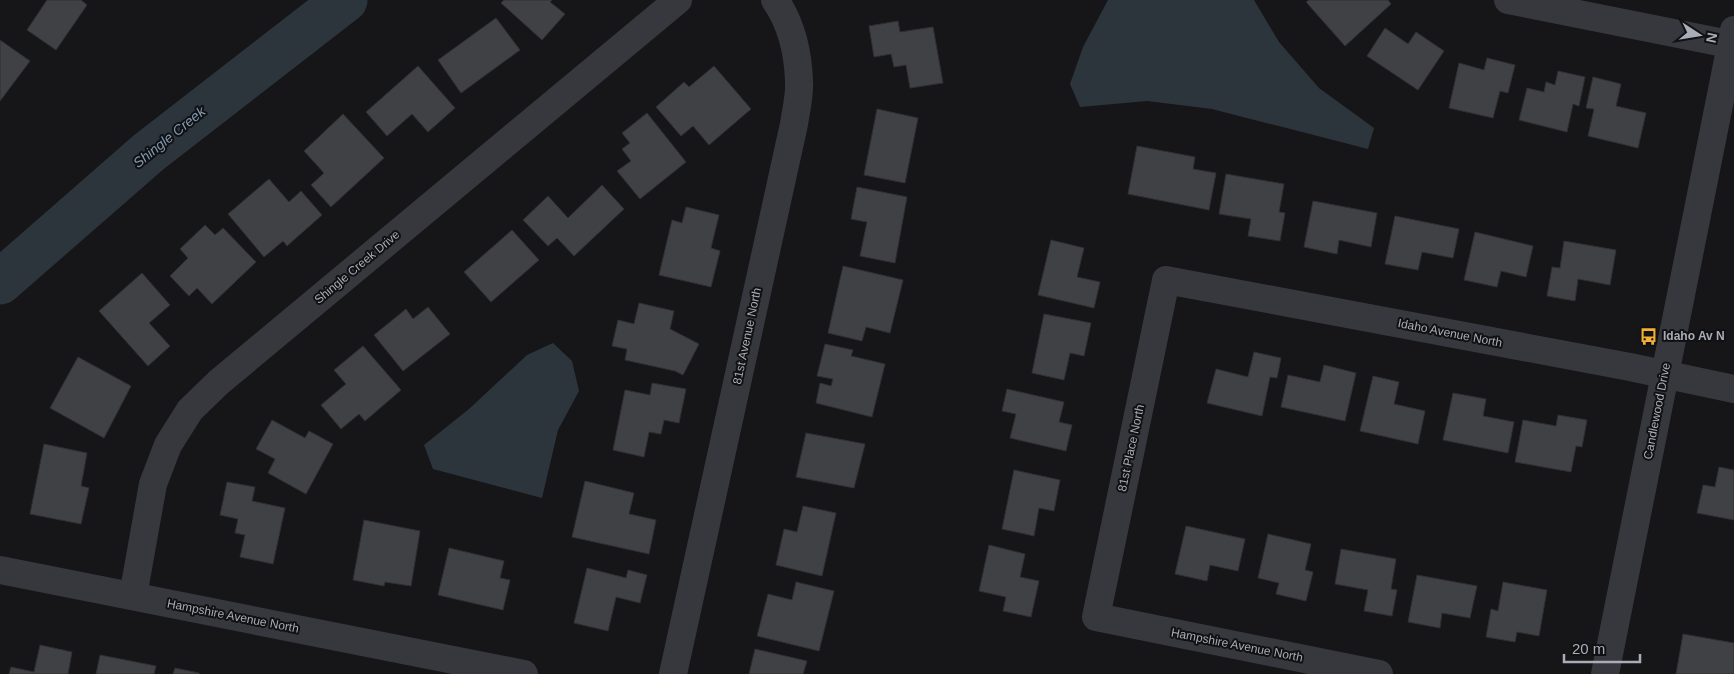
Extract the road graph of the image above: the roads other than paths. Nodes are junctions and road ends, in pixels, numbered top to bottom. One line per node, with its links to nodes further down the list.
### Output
1 (678, 0): 9 (street, Shingle Creek Drive)
2 (775, 0): 13 (street, 81st Avenue North)
3 (1508, 0): 4 (street)
4 (1733, 40): 6 (street, Candlewood Drive)
5 (1166, 280): 6 (street, Idaho Avenue North); 10 (street, 81st Place North)
6 (1665, 374): 7 (street, Idaho Avenue North); 15 (street, Candlewood Drive)
7 (1734, 389)
8 (0, 570): 9 (street, Hampshire Avenue North)
9 (133, 596): 11 (street, Hampshire Avenue North)
10 (1096, 617): 14 (street, Hampshire Avenue North)
11 (465, 668): 12 (street)
12 (524, 674)
13 (672, 674)
14 (1379, 674)
15 (1605, 674)

